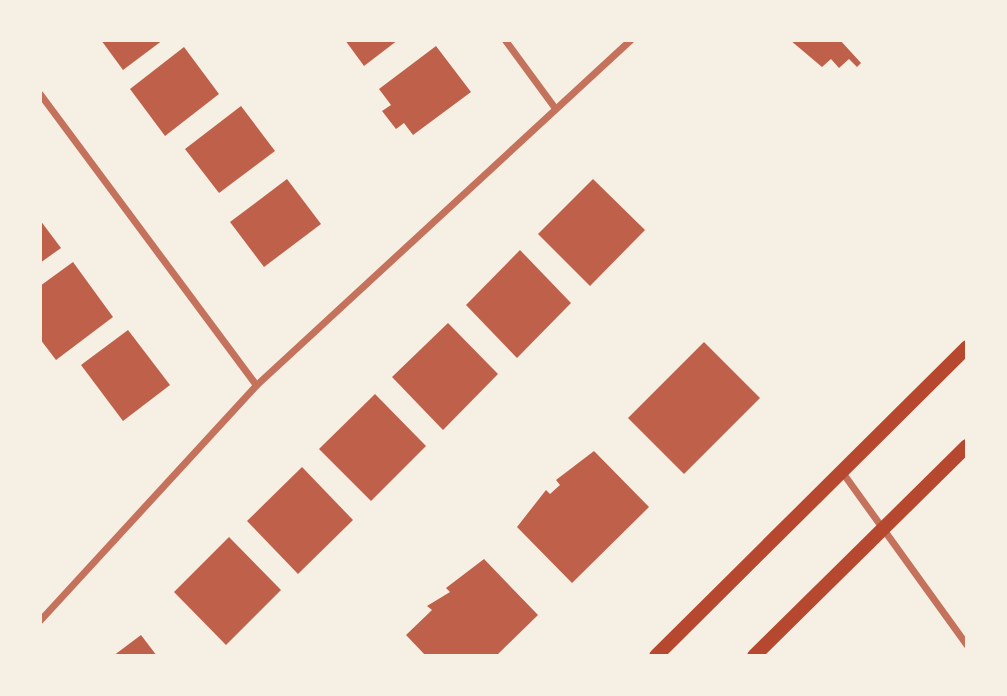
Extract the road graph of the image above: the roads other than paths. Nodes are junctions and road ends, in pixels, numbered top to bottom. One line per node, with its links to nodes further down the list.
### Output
1 (505, 40): 4 (street)
2 (630, 40): 4 (street)
3 (40, 94): 6 (street)
4 (555, 108): 6 (street)
5 (967, 347): 8 (main road)
6 (256, 384): 10 (street)
7 (967, 446): 9 (main road)
8 (842, 472): 9 (street); 12 (main road)
9 (882, 529): 11 (street); 13 (main road)
10 (40, 621)
11 (967, 645)
12 (656, 656)
13 (754, 656)

